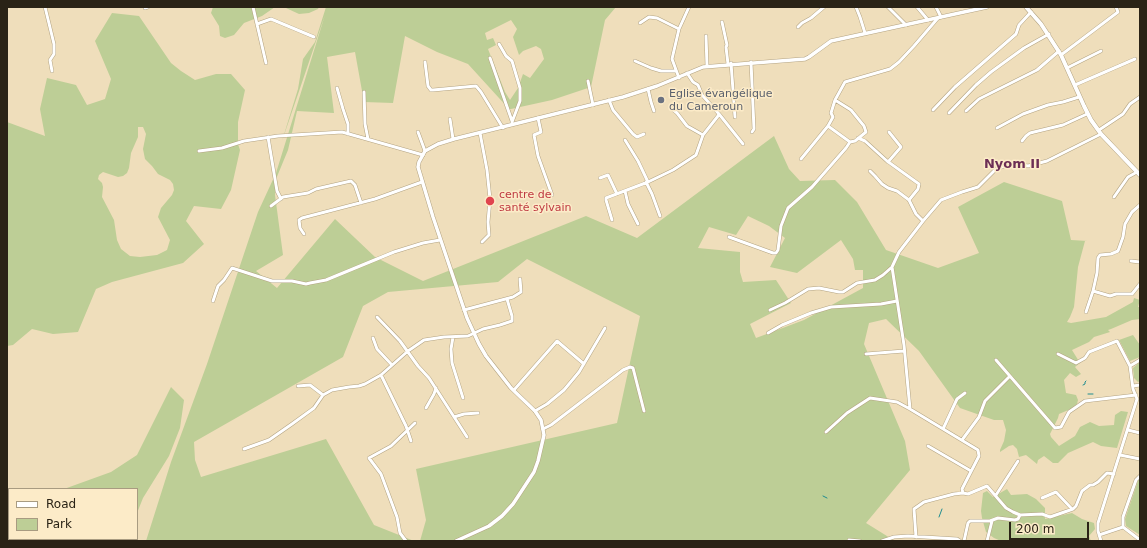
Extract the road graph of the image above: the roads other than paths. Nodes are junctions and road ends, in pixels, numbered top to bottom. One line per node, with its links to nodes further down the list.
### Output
1 (45, 7): 37 (street)
2 (253, 7): 17 (street)
3 (689, 7): 20 (street)
4 (824, 7): 19 (street)
5 (856, 7): 21 (street)
6 (888, 7): 18 (street)
7 (917, 7): 14 (street)
8 (936, 7): 13 (street)
9 (987, 7): 13 (street)
10 (1026, 7): 12 (main road)
11 (1116, 7): 27 (street)
12 (1031, 12): 22 (main road); 52 (street)
13 (939, 18): 14 (street); 49 (street)
14 (928, 20): 18 (street)
15 (722, 22): 34 (street)
16 (640, 23): 20 (street)
17 (257, 24): 24 (street); 33 (street)
18 (906, 25): 21 (street)
19 (798, 27)
20 (679, 29): 38 (street)
21 (865, 33): 32 (street)
22 (1049, 34): 27 (main road); 55 (street)
23 (706, 36): 35 (street)
24 (314, 37)
25 (499, 44): 61 (street)
26 (1101, 51): 36 (street)
27 (1060, 53): 36 (main road); 54 (street)
28 (490, 58): 61 (street)
29 (1134, 59): 42 (street)
30 (635, 61): 38 (street)
31 (424, 62): 63 (street)
32 (751, 62): 34 (street); 66 (street)
33 (266, 63)
34 (730, 64): 35 (street); 58 (street)
35 (707, 66): 39 (street)
36 (1068, 68): 42 (main road)
37 (52, 71)
38 (676, 71): 40 (street)
39 (687, 73): 40 (street); 56 (street)
40 (679, 78): 44 (street)
41 (588, 81): 50 (street)
42 (1075, 85): 46 (main road)
43 (338, 88): 70 (street)
44 (648, 89): 48 (street); 53 (street)
45 (364, 92): 75 (street)
46 (1079, 97): 57 (main road); 64 (street)
47 (1140, 97): 68 (street)
48 (609, 100): 50 (street); 71 (street)
49 (835, 100): 62 (street); 74 (street)
50 (593, 105): 59 (street)
51 (671, 108): 72 (street)
52 (933, 110)
53 (654, 111)
54 (966, 111)
55 (949, 113)
56 (719, 114): 72 (street); 80 (street)
57 (1087, 114): 68 (main road); 78 (street)
58 (735, 117)
59 (538, 118): 61 (street); 92 (street)
60 (450, 119): 76 (street)
61 (513, 123): 63 (street)
62 (828, 126): 79 (street); 83 (street)
63 (503, 128): 69 (street)
64 (997, 128)
65 (418, 132): 82 (street)
66 (752, 132)
67 (888, 132): 84 (street)
68 (1100, 132): 86 (main road); 101 (street)
69 (480, 133): 76 (street); 106 (street)
70 (348, 134): 73 (street); 75 (street)
71 (644, 134)
72 (703, 135): 89 (street)
73 (268, 137): 81 (street); 94 (street)
74 (858, 138): 79 (street); 84 (street)
75 (368, 139): 82 (street)
76 (453, 139): 82 (street)
77 (625, 140): 89 (street)
78 (1022, 141)
79 (850, 142): 104 (street)
80 (743, 144)
81 (199, 151)
82 (424, 153): 88 (street)
83 (801, 159)
84 (888, 162): 95 (street)
85 (870, 171): 95 (street)
86 (1138, 173): 93 (street)
87 (600, 178): 91 (street)
88 (422, 182): 96 (street); 105 (street)
89 (647, 182): 90 (street); 99 (street)
90 (625, 191): 91 (street); 102 (street)
91 (617, 194): 100 (street)
92 (552, 195)
93 (1114, 197)
94 (281, 199): 96 (street); 98 (street)
95 (909, 200): 101 (street)
96 (361, 203): 103 (street)
97 (1140, 205): 112 (street)
98 (271, 206)
99 (660, 216)
100 (612, 220)
101 (923, 221): 109 (street)
102 (638, 224)
103 (304, 234)
104 (728, 237)
105 (440, 240): 114 (street); 116 (street)
106 (482, 242)
107 (1131, 262): 108 (street)
108 (1140, 262)
109 (892, 267): 115 (street); 117 (street)
110 (520, 279): 113 (street)
111 (1140, 284): 112 (street)
112 (1093, 291): 118 (street)
113 (507, 299): 116 (street); 122 (street)
114 (213, 301)
115 (897, 301): 121 (street); 125 (street)
116 (464, 310): 122 (street)
117 (770, 310)
118 (1086, 312)
119 (377, 316): 126 (street)
120 (605, 328): 131 (street)
121 (768, 333)
122 (475, 334): 123 (street); 140 (street)
123 (454, 337): 126 (street); 143 (street)
124 (373, 338): 132 (street)
125 (904, 351): 127 (street); 146 (street)
126 (408, 352): 132 (street); 139 (street)
127 (866, 354)
128 (1058, 354): 133 (street)
129 (996, 360): 135 (street)
130 (1140, 360): 133 (street)
131 (584, 364): 140 (street); 148 (street)
132 (392, 365): 134 (street)
133 (1130, 366): 138 (street)
134 (381, 375): 142 (street); 155 (street)
135 (1010, 376): 144 (street); 159 (street)
136 (1140, 385): 138 (street)
137 (298, 386): 142 (street)
138 (1133, 386): 144 (street)
139 (436, 388): 145 (street); 150 (street)
140 (514, 390): 148 (street)
141 (965, 393): 153 (street)
142 (323, 395): 162 (street)
143 (463, 398)
144 (1138, 399): 154 (street)
145 (426, 408)
146 (910, 409): 153 (street); 156 (street)
147 (644, 410): 152 (street)
148 (535, 411): 152 (street)
149 (478, 413): 150 (street)
150 (454, 417): 158 (street)
151 (415, 423): 155 (street)
152 (543, 429): 182 (street)
153 (943, 429): 159 (street)
154 (1128, 430): 157 (street); 163 (street)
155 (408, 431): 160 (street); 181 (street)
156 (826, 432)
157 (1140, 434)
158 (467, 437)
159 (962, 440): 166 (street)
160 (411, 442)
161 (928, 446): 166 (street)
162 (244, 449)
163 (1120, 455): 164 (street); 167 (street)
164 (1140, 460)
165 (1018, 461): 170 (street)
166 (971, 471): 169 (street)
167 (1114, 474): 172 (street); 176 (street)
168 (1140, 476): 175 (street)
169 (963, 493): 170 (street); 177 (street)
170 (996, 495): 173 (street)
171 (1042, 498): 172 (street)
172 (1072, 510): 173 (street)
173 (1020, 515): 174 (street)
174 (992, 521): 186 (street); 187 (street)
175 (1123, 527): 176 (street); 180 (street)
176 (1099, 535): 188 (street)
177 (916, 537): 179 (street); 184 (street)
178 (849, 540): 183 (street)
179 (939, 540): 185 (street)
180 (1140, 540)
181 (406, 541)
182 (456, 541)
183 (860, 541)
184 (882, 541)
185 (960, 541)
186 (964, 541)
187 (987, 541)
188 (1102, 541)

